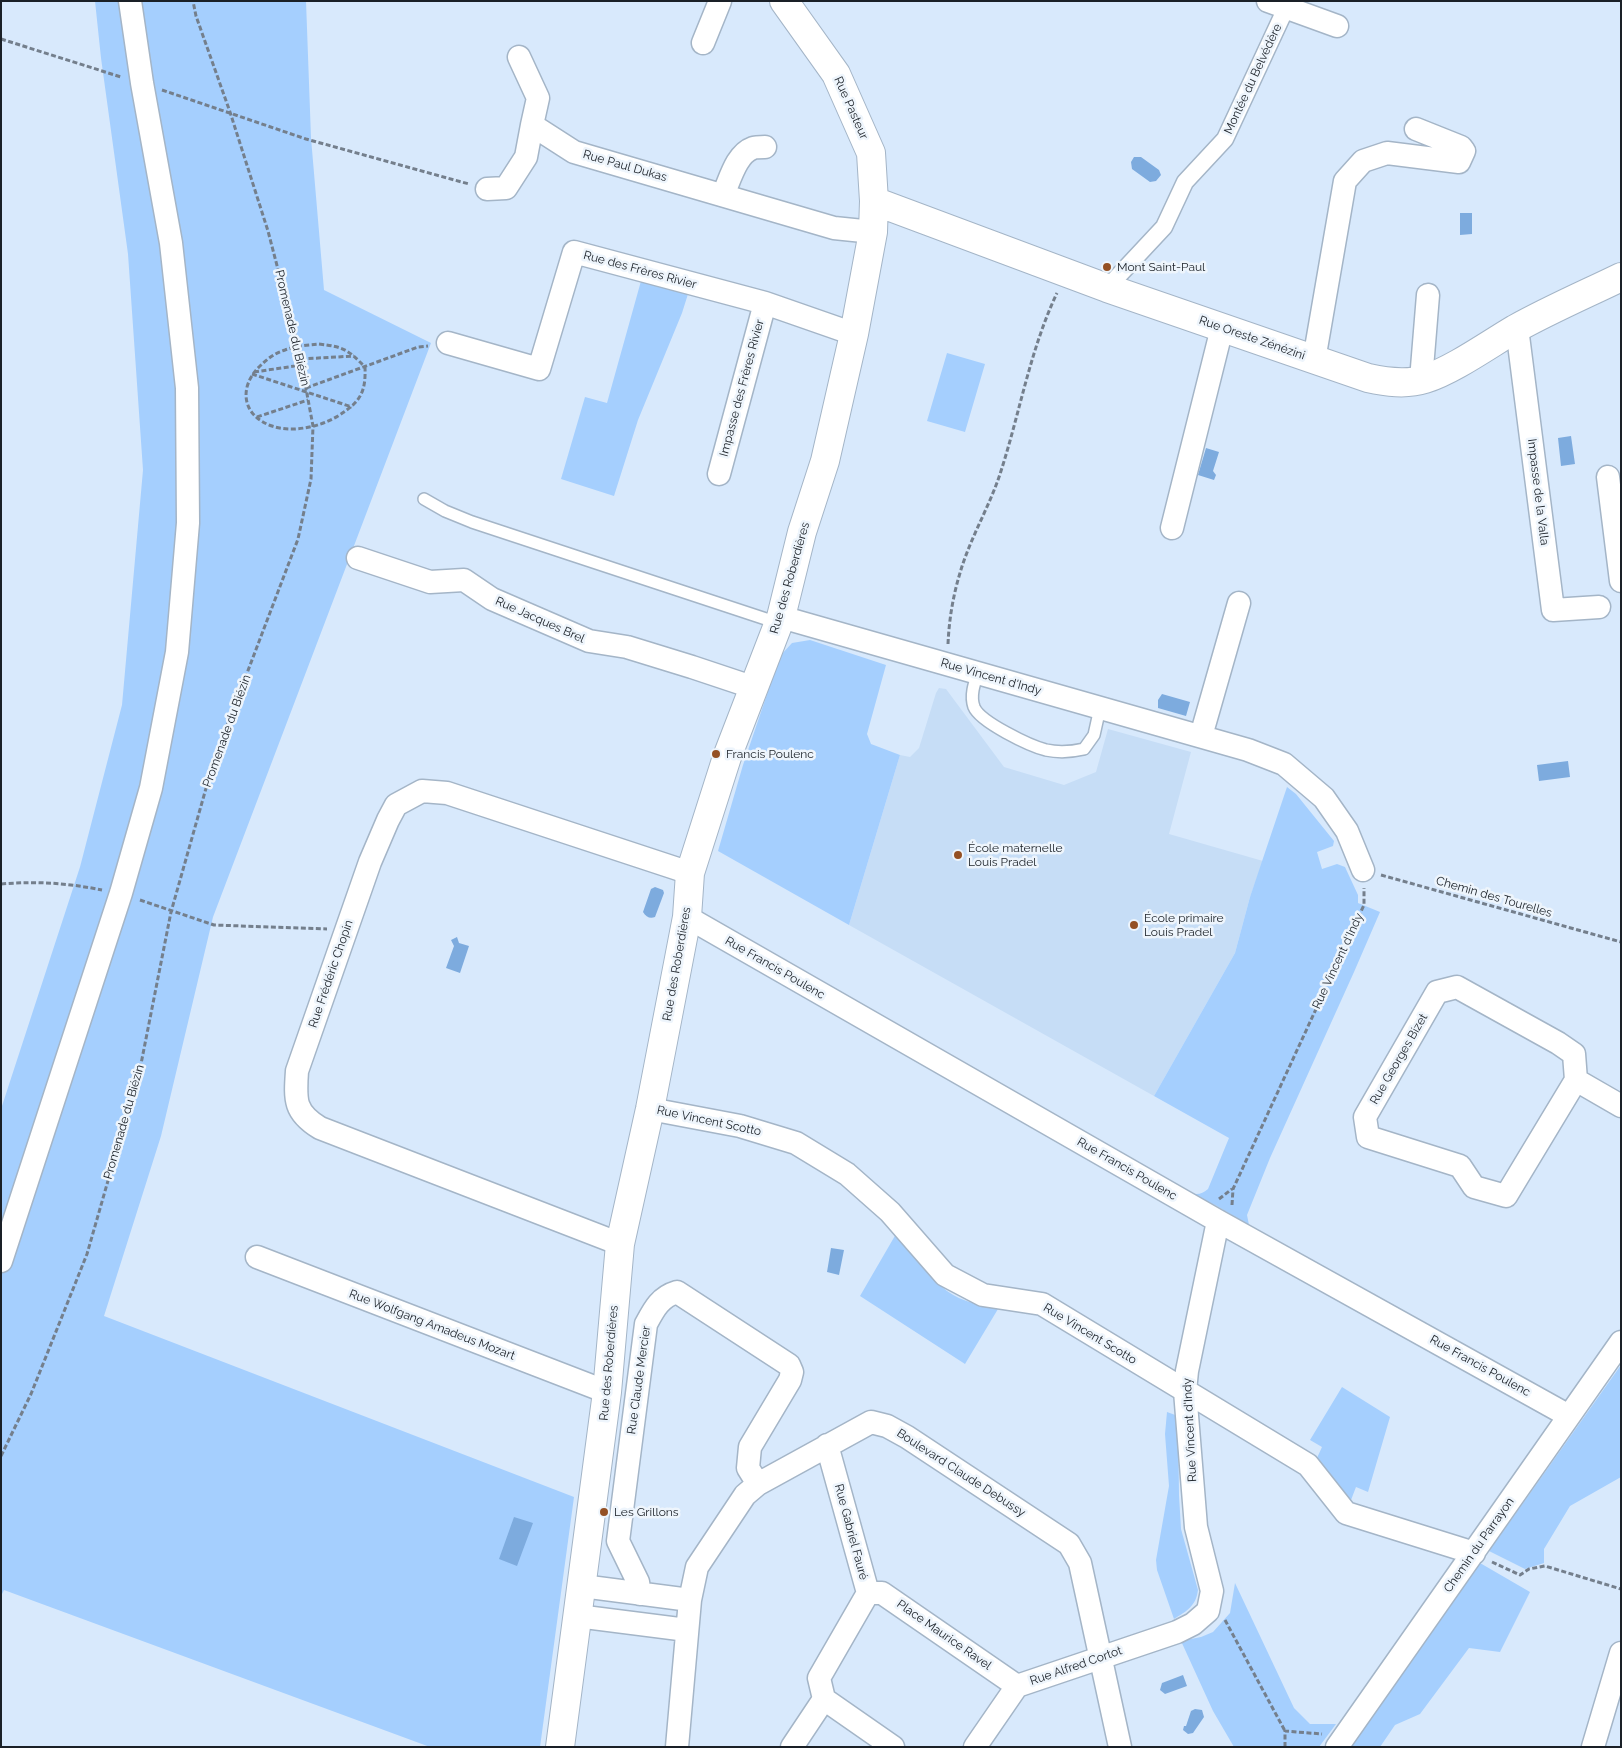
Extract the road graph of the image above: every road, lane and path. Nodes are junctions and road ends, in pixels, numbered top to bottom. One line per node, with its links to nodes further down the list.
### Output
1 (130, 1): 10 (street)
2 (193, 1): 11 (path, Promenade du Biézin)
3 (720, 1): 8 (street)
4 (784, 1): 17 (street, Rue Pasteur)
5 (1277, 5): 6 (street); 21 (street, Montée du Belvédère)
6 (1337, 26)
7 (1, 39): 10 (path)
8 (702, 43)
9 (519, 57): 12 (street)
10 (142, 84): 11 (path); 58 (street)
11 (230, 112): 15 (path); 28 (path, Promenade du Biézin)
12 (532, 125): 15 (street); 16 (street, Rue Paul Dukas)
13 (1416, 129): 31 (street)
14 (765, 147): 16 (street)
15 (487, 189)
16 (723, 195): 18 (street, Rue Paul Dukas)
17 (874, 201): 18 (street, Rue des Roberdières); 19 (street, Rue Oreste Zénézini)
18 (873, 232): 26 (street, Rue des Roberdières)
19 (1066, 273): 21 (street, Rue Oreste Zénézini); 50 (path)
20 (1621, 277): 25 (street, Rue Oreste Zénézini)
21 (1107, 288): 24 (street, Rue Oreste Zénézini)
22 (1428, 295): 35 (street)
23 (766, 303): 26 (street, Rue des Frères Rivier); 27 (street, Rue des Frères Rivier); 41 (street, Impasse des Frères Rivier)
24 (1222, 328): 31 (street, Rue Oreste Zénézini); 44 (street)
25 (1517, 328): 35 (street, Rue Oreste Zénézini); 48 (street, Impasse de la Valla)
26 (854, 334): 49 (street, Rue des Roberdières)
27 (448, 343): 33 (path)
28 (298, 346): 29 (path); 30 (path, Promenade du Biézin); 34 (path)
29 (354, 356): 30 (path); 33 (path)
30 (301, 359): 32 (path, Promenade du Biézin)
31 (1314, 360): 35 (street, Rue Oreste Zénézini)
32 (302, 365): 34 (path); 36 (path, Promenade du Biézin)
33 (365, 367): 36 (path); 38 (path)
34 (252, 373): 36 (path); 39 (path)
35 (1421, 380)
36 (306, 390): 37 (path, Promenade du Biézin); 38 (path)
37 (308, 400): 39 (path); 40 (path, Promenade du Biézin)
38 (352, 407): 40 (path)
39 (256, 417): 40 (path)
40 (313, 426): 59 (path, Promenade du Biézin)
41 (719, 474)
42 (1608, 477): 46 (street)
43 (424, 499): 49 (lane)
44 (1172, 528)
45 (358, 558): 52 (street, Rue Jacques Brel)
46 (1621, 581)
47 (1239, 603): 54 (street)
48 (1599, 607)
49 (780, 620): 50 (street, Rue Vincent d'Indy); 52 (street, Rue des Roberdières)
50 (947, 664): 51 (street, Rue Vincent d'Indy)
51 (978, 673): 53 (street, Rue Vincent d'Indy); 53 (lane)
52 (755, 688): 56 (street, Rue des Roberdières)
53 (1100, 708): 54 (street, Rue Vincent d'Indy)
54 (1200, 736): 55 (street, Rue Vincent d'Indy)
55 (1363, 870): 62 (path, Chemin des Tourelles); 66 (path, Rue Vincent d'Indy)
56 (690, 872): 60 (street, Rue des Roberdières); 61 (street, Rue Frédéric Chopin)
57 (1, 884): 58 (path)
58 (121, 893): 59 (path); 69 (street)
59 (171, 912): 61 (path); 75 (path, Promenade du Biézin)
60 (687, 917): 65 (street, Rue des Roberdières); 66 (street, Rue Francis Poulenc)
61 (347, 930): 67 (street, Rue Frédéric Chopin)
62 (1621, 942)
63 (1576, 1080): 63 (street, Rue Georges Bizet); 64 (street)
64 (1621, 1106)
65 (650, 1109): 67 (street, Rue des Roberdières); 71 (street, Rue Vincent Scotto)
66 (1225, 1225): 71 (street, Rue Vincent d'Indy); 73 (street, Rue Francis Poulenc)
67 (620, 1244): 72 (street, Rue des Roberdières)
68 (257, 1257): 72 (street, Rue Wolfgang Amadeus Mozart)
69 (1, 1261)
70 (1621, 1342): 73 (street, Chemin du Parrayon)
71 (1186, 1391): 77 (street, Rue Vincent Scotto); 83 (street, Rue Vincent d'Indy)
72 (607, 1392): 78 (street, Rue des Roberdières)
73 (1569, 1416): 77 (street, Chemin du Parrayon)
74 (827, 1446): 76 (street, Boulevard Claude Debussy); 81 (street, Rue Gabriel Fauré); 87 (street, Boulevard Claude Debussy)
75 (1, 1456)
76 (758, 1484): 80 (street, Rue Claude Mercier); 82 (street, Boulevard Claude Debussy)
77 (1474, 1553): 79 (path); 91 (street, Chemin du Parrayon)
78 (582, 1586): 80 (street); 84 (street, Rue des Roberdières)
79 (1621, 1588)
80 (640, 1594): 82 (street)
81 (868, 1594): 88 (street, Place Maurice Ravel); 89 (street, Rue Gabriel Fauré)
82 (690, 1600): 85 (street, Boulevard Claude Debussy)
83 (1208, 1610): 87 (street, Rue Alfred Cortot); 90 (path)
84 (577, 1616): 85 (street); 92 (street, Rue des Roberdières)
85 (687, 1630): 93 (street, Boulevard Claude Debussy)
86 (1621, 1654): 99 (street)
87 (1101, 1657): 88 (street, Rue Alfred Cortot); 97 (street, Boulevard Claude Debussy)
88 (1017, 1686): 96 (street, Rue Alfred Cortot)
89 (824, 1699): 94 (street); 95 (street)
90 (1285, 1731): 91 (path); 98 (path)
91 (1341, 1741)
92 (560, 1747)
93 (677, 1747)
94 (792, 1747)
95 (893, 1747)
96 (976, 1747)
97 (1120, 1747)
98 (1285, 1747)
99 (1593, 1747)

